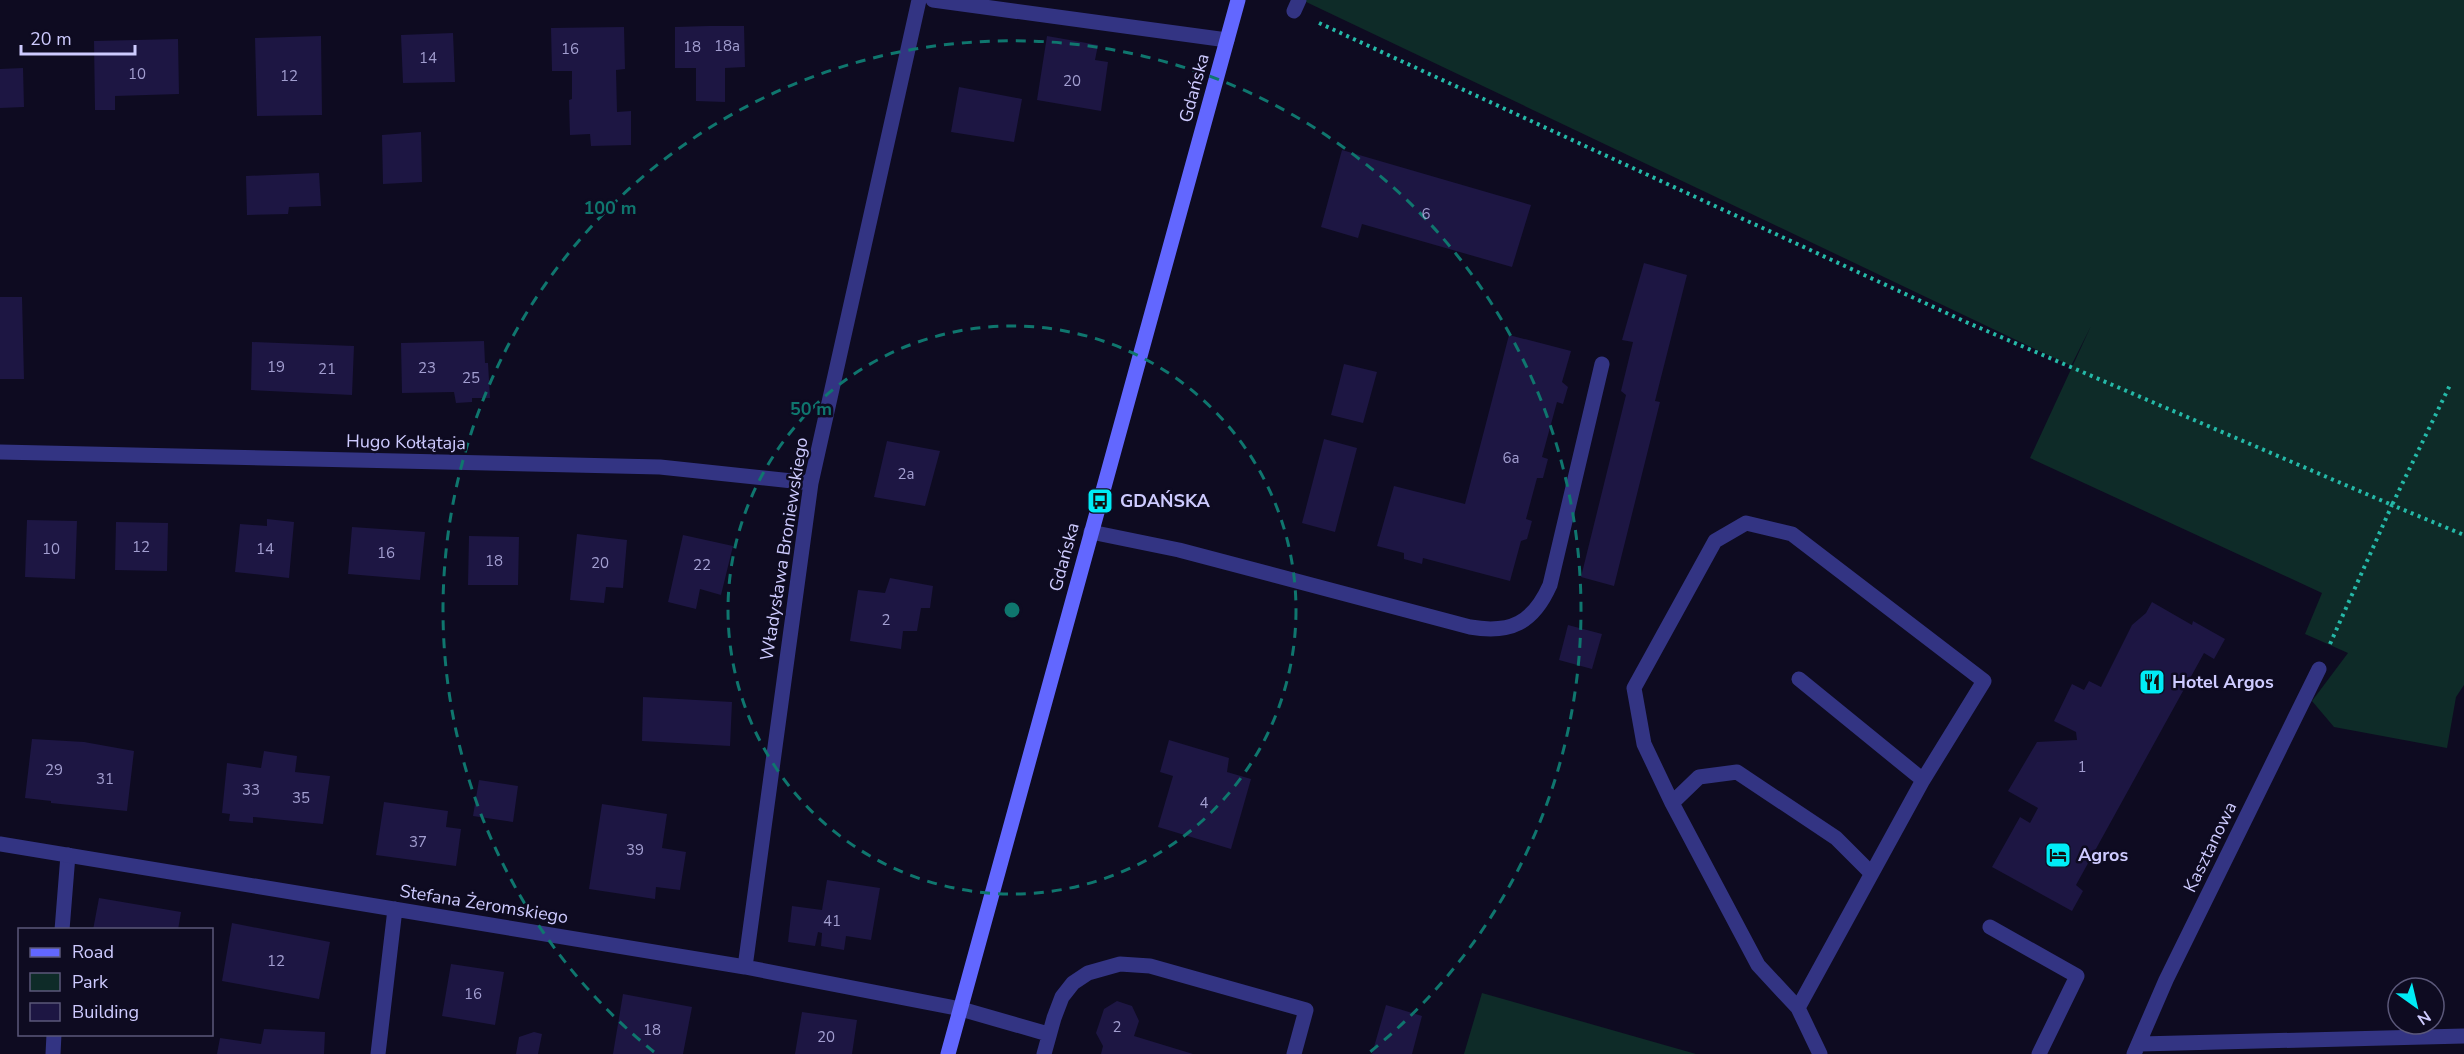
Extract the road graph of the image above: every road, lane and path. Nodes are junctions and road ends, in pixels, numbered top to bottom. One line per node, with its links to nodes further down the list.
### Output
1 (919, 0): 9 (street, Władysława Broniewskiego)
2 (933, 0): 5 (street)
3 (1238, 0): 5 (main road, Gdańska)
4 (1296, 6): 10 (path)
5 (1227, 40): 11 (main road, Gdańska)
6 (1602, 364): 11 (street)
7 (2450, 385): 10 (path)
8 (0, 452): 9 (street, Hugo Kołłątaja)
9 (811, 483): 23 (street, Władysława Broniewskiego)
10 (2392, 506): 12 (path); 13 (path)
11 (1091, 532): 25 (main road, Gdańska)
12 (2464, 535)
13 (2319, 669): 29 (street, Kasztanowa)
14 (1799, 680): 15 (street)
15 (1923, 780): 16 (street); 19 (street)
16 (1671, 803): 19 (street); 24 (street)
17 (0, 844): 18 (street, Stefana Żeromskiego)
18 (68, 855): 20 (street, Stefana Żeromskiego); 22 (street)
19 (1871, 873): 24 (street)
20 (395, 909): 23 (street, Stefana Żeromskiego); 31 (street)
21 (1990, 927): 36 (street)
22 (62, 928)
23 (745, 967): 25 (street, Stefana Żeromskiego)
24 (1798, 1008): 35 (street)
25 (961, 1009): 26 (street, Stefana Żeromskiego); 32 (main road, Gdańska)
26 (1048, 1034): 33 (street); 34 (street)
27 (54, 1036): 30 (street)
28 (2464, 1036): 29 (street, Kasztanowa)
29 (2137, 1049)
30 (53, 1054)
31 (378, 1054)
32 (948, 1054)
33 (1044, 1054)
34 (1294, 1054)
35 (1820, 1054)
36 (2039, 1054)

